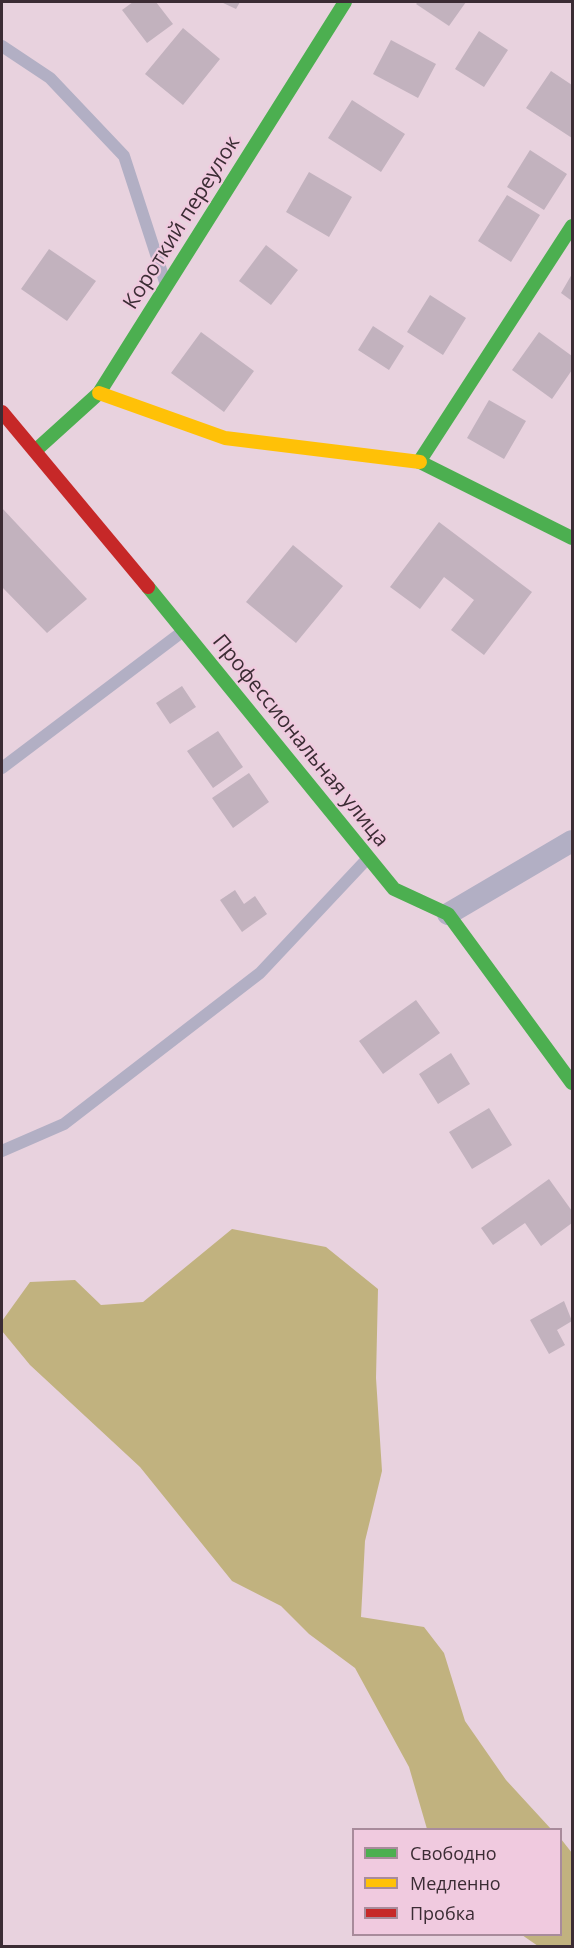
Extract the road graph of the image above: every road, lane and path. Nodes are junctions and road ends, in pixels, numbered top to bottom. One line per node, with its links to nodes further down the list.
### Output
1 (345, 2): 4 (street, Короткий переулок)
2 (2, 45): 4 (lane)
3 (573, 226): 8 (street)
4 (166, 287): 5 (street, Короткий переулок)
5 (99, 393): 7 (street, Короткий переулок); 8 (street)
6 (2, 412): 7 (street, Профессиональная улица)
7 (36, 450): 10 (street, Профессиональная улица)
8 (419, 462): 9 (street)
9 (573, 537)
10 (183, 631): 11 (lane); 13 (street, Профессиональная улица)
11 (2, 768)
12 (573, 841): 14 (street)
13 (369, 857): 14 (street, Профессиональная улица); 16 (lane)
14 (448, 914): 15 (street, Профессиональная улица)
15 (573, 1083)
16 (2, 1151)

